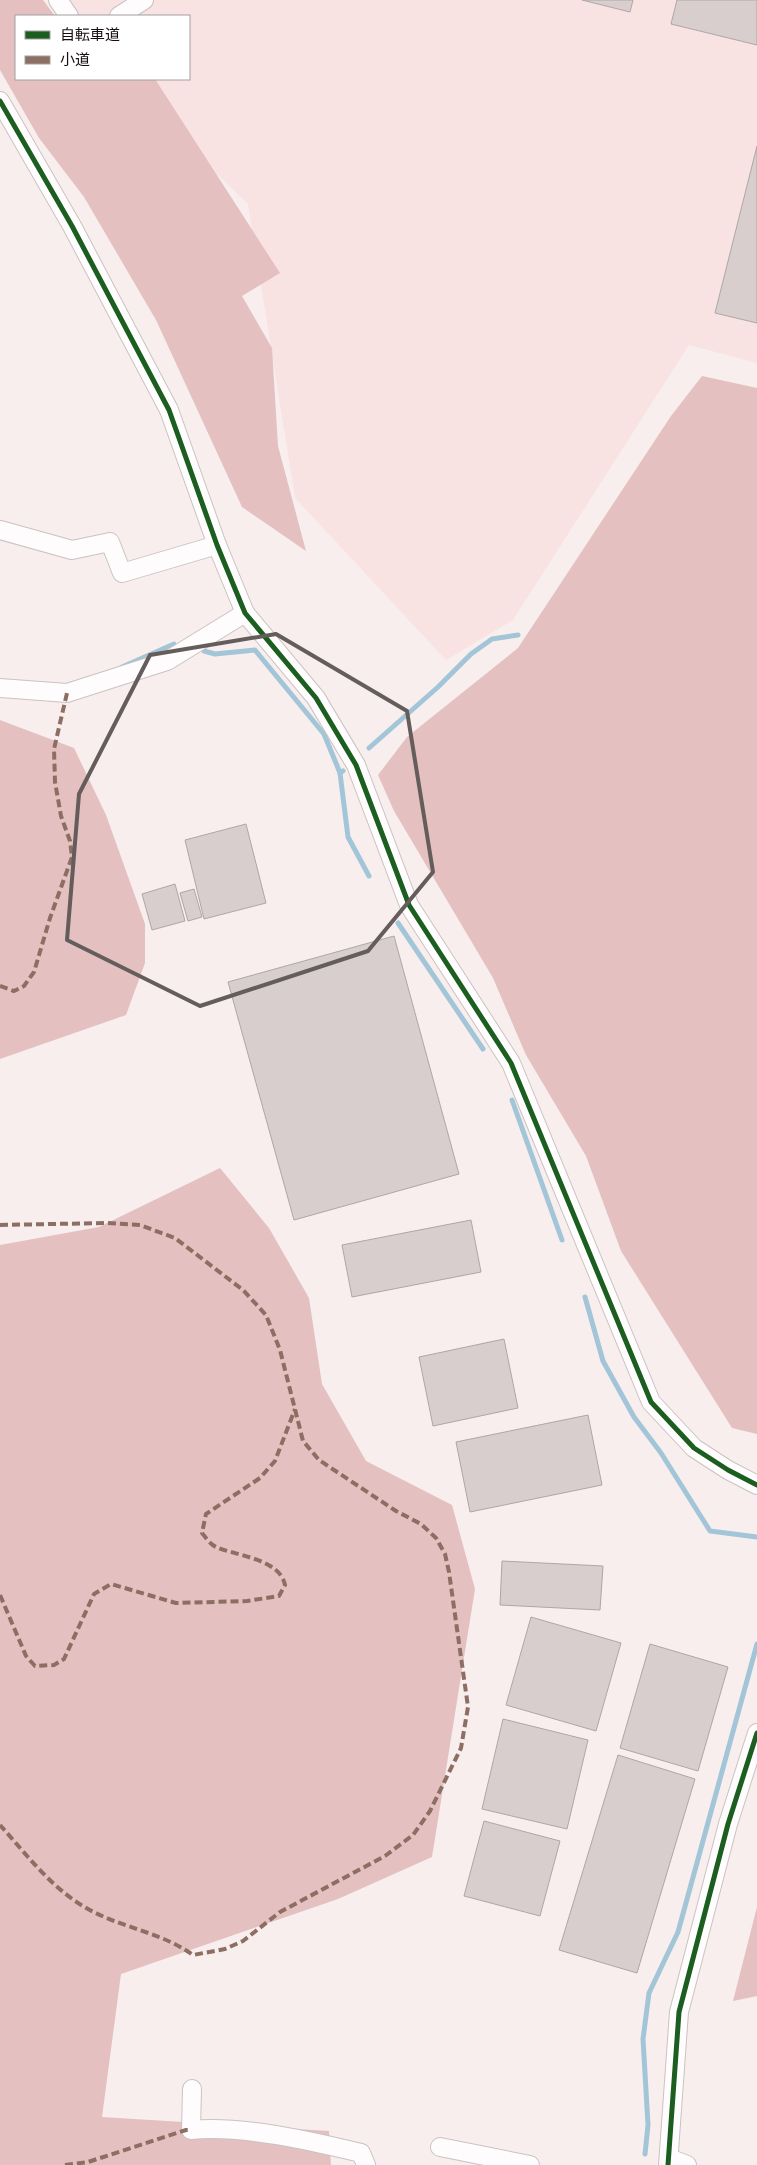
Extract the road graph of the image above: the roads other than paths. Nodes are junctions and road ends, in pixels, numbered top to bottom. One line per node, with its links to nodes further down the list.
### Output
1 (58, 0): 3 (street)
2 (144, 0): 4 (street)
3 (68, 15)
4 (121, 15)
5 (0, 101): 7 (street)
6 (0, 530): 7 (street)
7 (217, 545): 8 (street)
8 (245, 613): 9 (street); 10 (street)
9 (0, 688)
10 (757, 1485)
11 (757, 1733): 14 (street)
12 (192, 2089): 15 (street)
13 (440, 2147): 16 (street)
14 (669, 2161): 17 (street)
15 (366, 2165)
16 (530, 2165)
17 (687, 2165)

